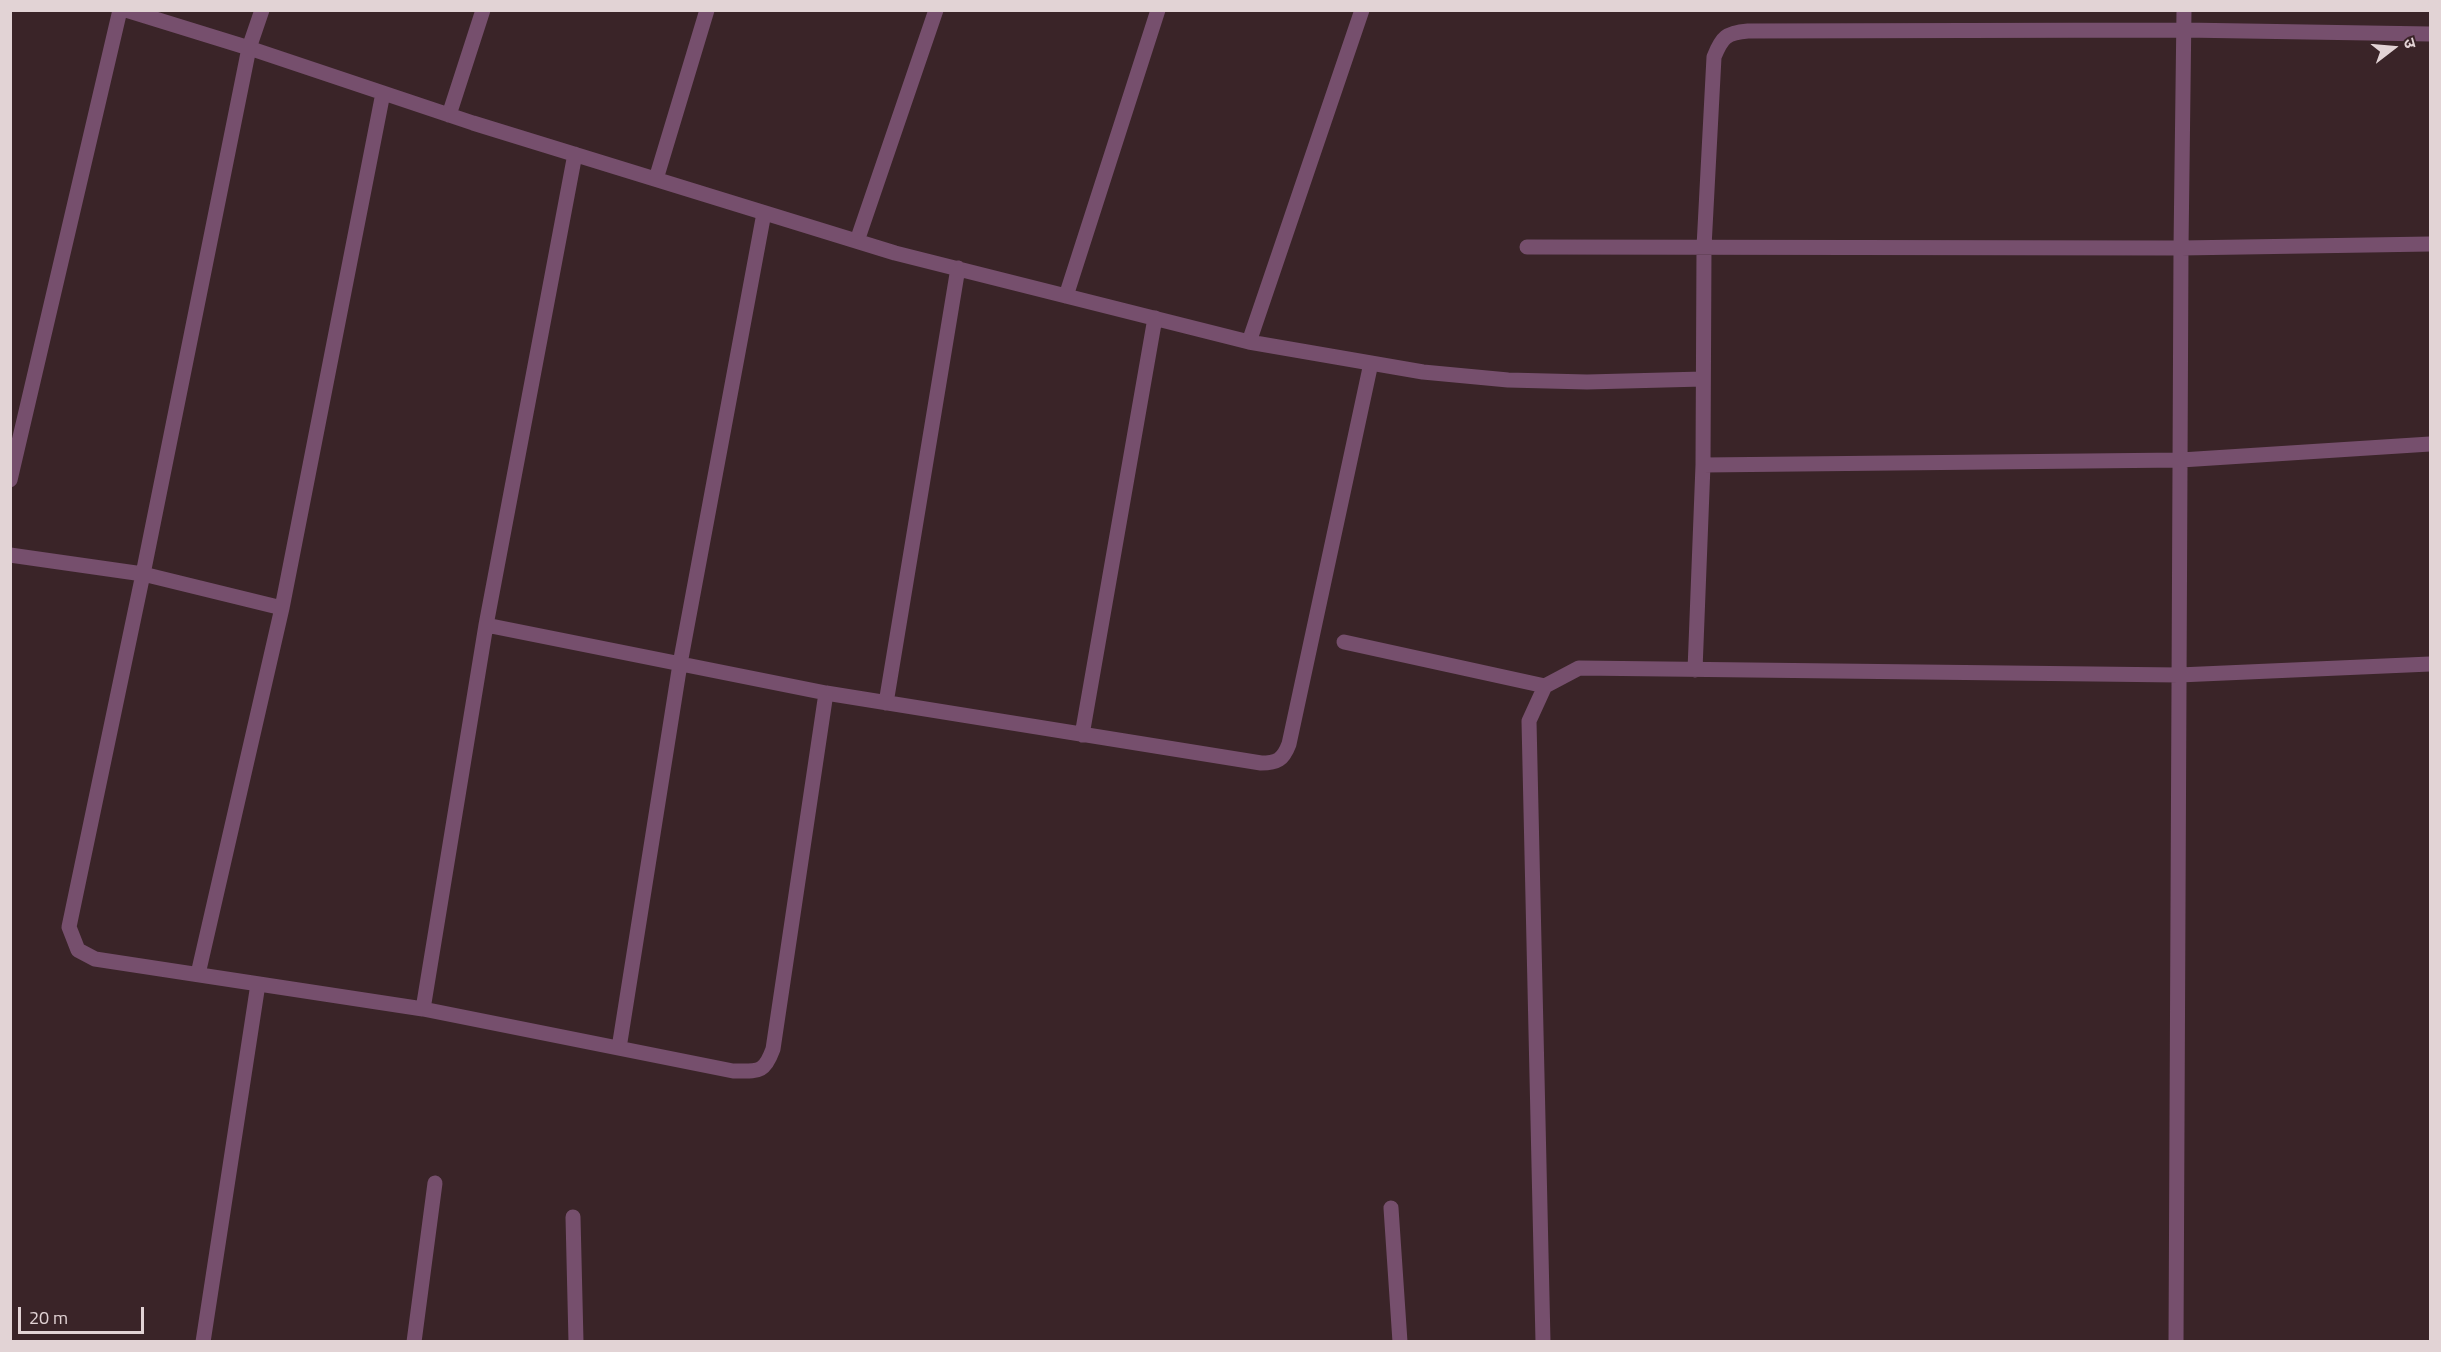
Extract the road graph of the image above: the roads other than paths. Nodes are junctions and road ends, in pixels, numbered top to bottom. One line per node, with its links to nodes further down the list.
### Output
1 (120, 10): 32 (street)
2 (126, 10): 12 (street)
3 (262, 10): 12 (street)
4 (483, 10): 14 (street)
5 (707, 10): 16 (street)
6 (936, 10): 18 (street)
7 (1158, 10): 24 (street)
8 (1362, 10): 26 (street)
9 (2184, 10): 10 (street)
10 (2184, 30): 11 (street); 21 (street); 22 (street)
11 (2430, 34)
12 (249, 48): 13 (street); 34 (street)
13 (383, 93): 14 (street); 35 (street)
14 (449, 115): 15 (street)
15 (575, 154): 16 (street); 36 (street)
16 (656, 179): 17 (street)
17 (764, 213): 18 (street); 38 (street)
18 (857, 241): 23 (street)
19 (2430, 244): 22 (street)
20 (1527, 247): 21 (street)
21 (1704, 247): 22 (street); 28 (street)
22 (2181, 248): 30 (street)
23 (958, 268): 24 (street); 44 (street)
24 (1066, 296): 25 (street)
25 (1155, 318): 26 (street); 45 (street)
26 (1249, 342): 27 (street)
27 (1371, 363): 28 (street); 45 (street)
28 (1703, 379): 31 (street)
29 (2430, 444): 30 (street)
30 (2181, 460): 31 (street); 41 (street)
31 (1703, 465): 40 (street)
32 (10, 480)
33 (10, 555): 34 (street)
34 (143, 574): 35 (street); 46 (street)
35 (282, 608): 46 (street)
36 (486, 625): 38 (street); 48 (street)
37 (1344, 642): 42 (street)
38 (680, 664): 43 (street); 49 (street)
39 (2430, 664): 41 (street)
40 (1695, 670): 41 (street); 42 (street)
41 (2179, 675): 58 (street)
42 (1545, 686): 57 (street)
43 (826, 693): 44 (street); 49 (street)
44 (886, 703): 45 (street)
45 (1082, 735)
46 (198, 974): 47 (street)
47 (258, 984): 48 (street); 53 (street)
48 (423, 1010): 49 (street)
49 (619, 1048)
50 (435, 1184): 54 (street)
51 (1391, 1208): 56 (street)
52 (573, 1217): 55 (street)
53 (203, 1341)
54 (414, 1341)
55 (576, 1341)
56 (1400, 1341)
57 (1543, 1341)
58 (2176, 1341)

